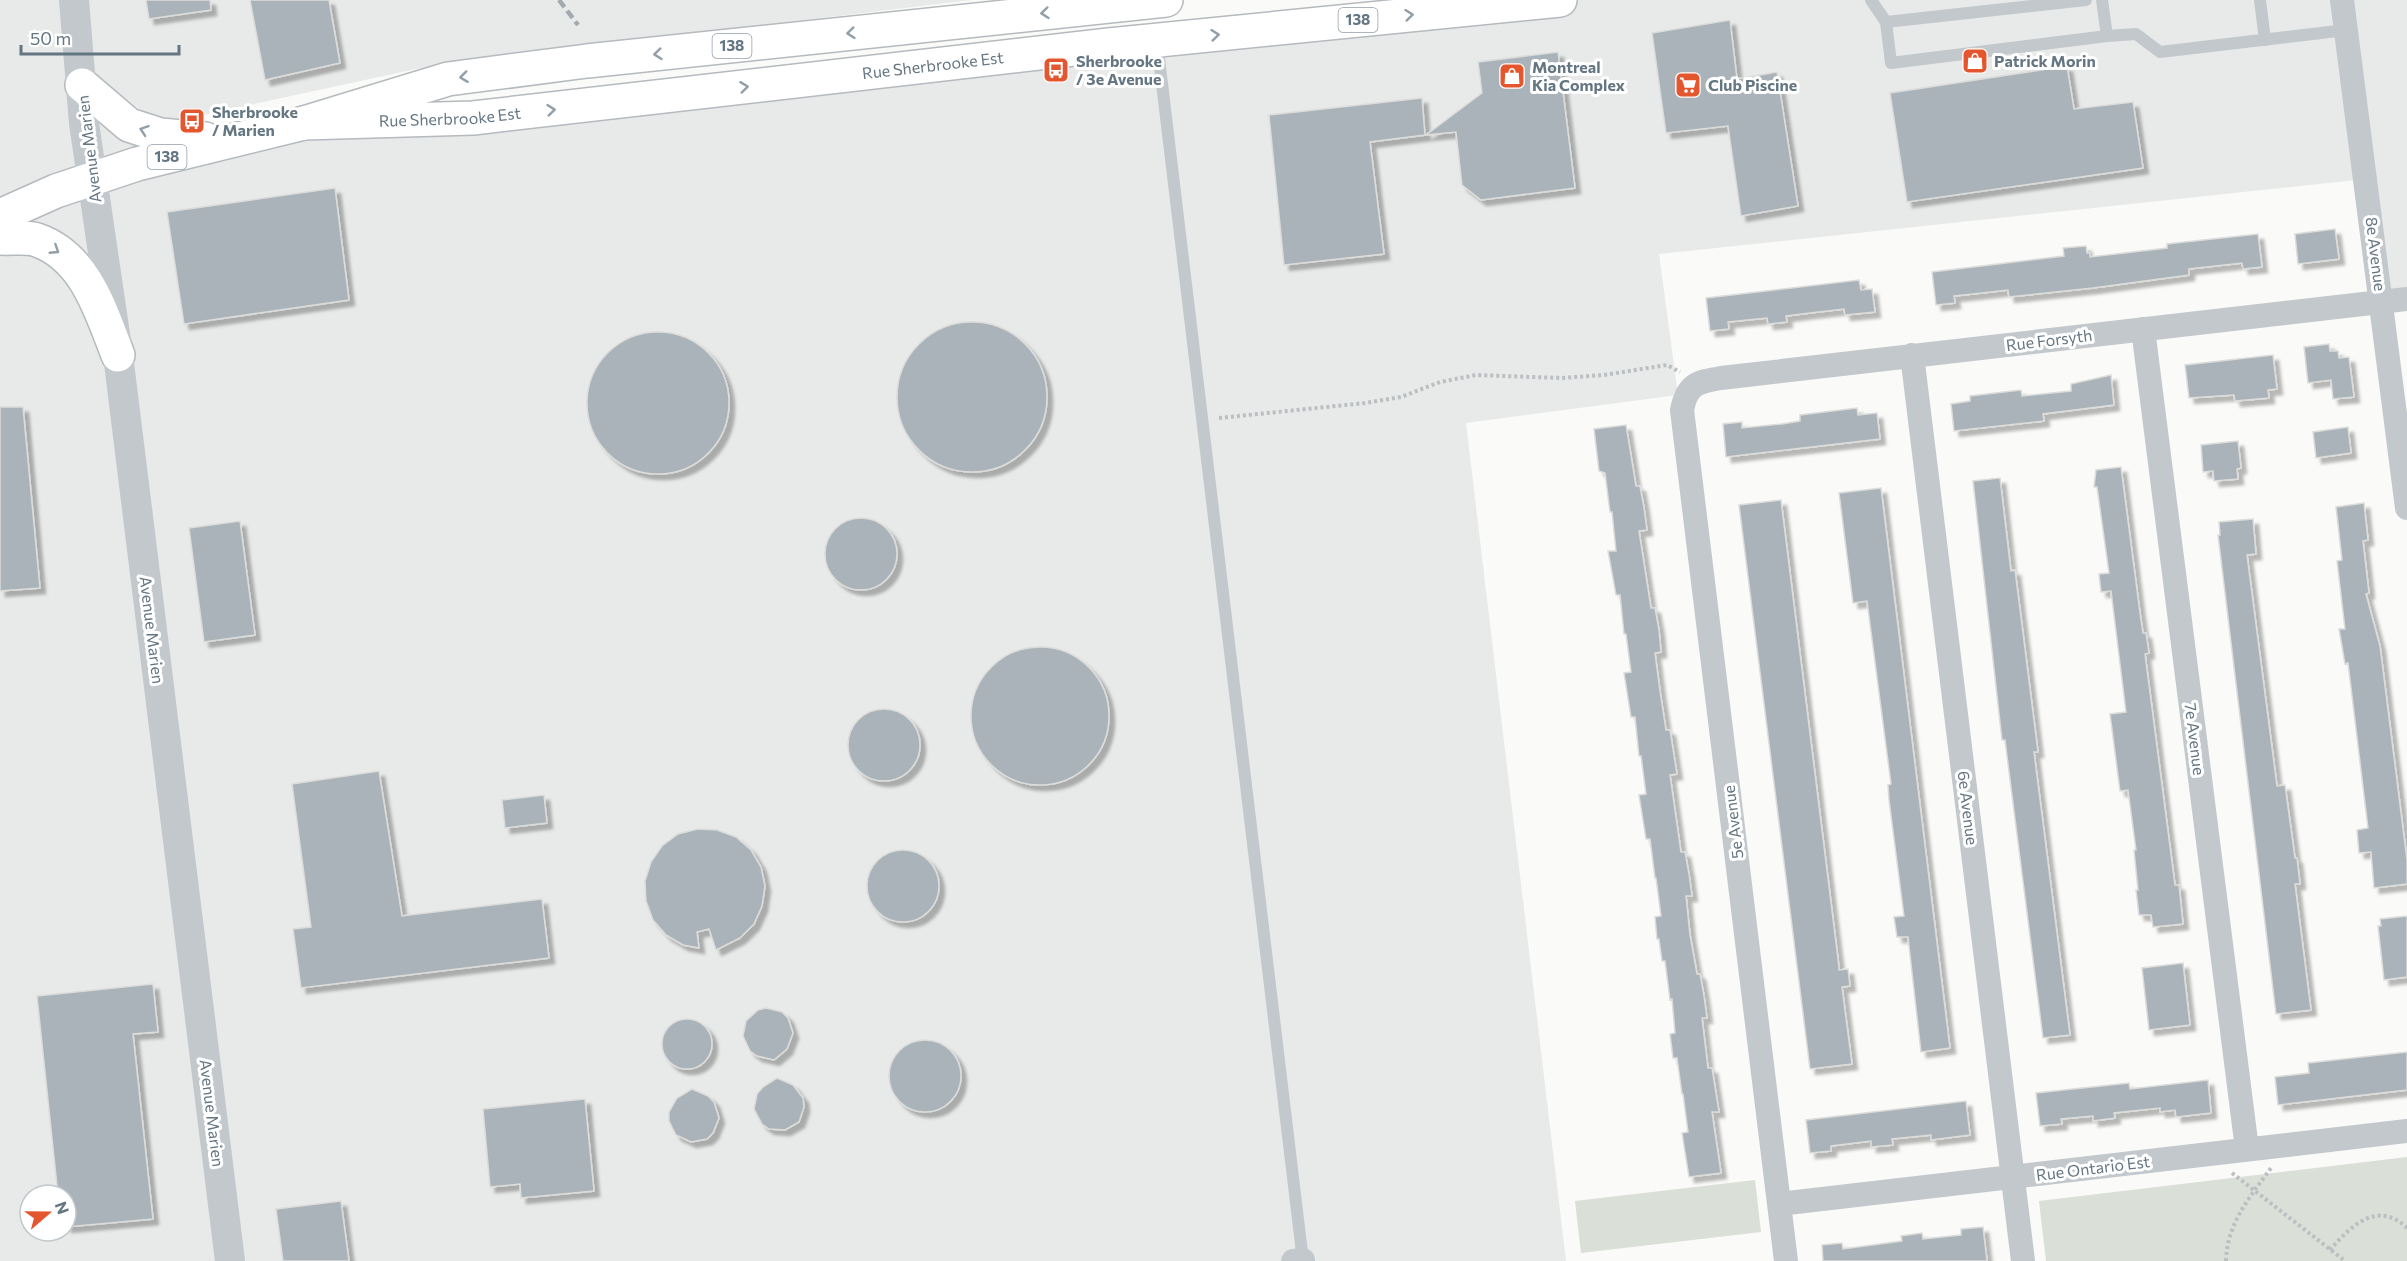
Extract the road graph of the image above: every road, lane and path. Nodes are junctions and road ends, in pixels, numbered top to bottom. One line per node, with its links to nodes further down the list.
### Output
1 (74, 0): 14 (street, Avenue Marien)
2 (1157, 0): 13 (street); 15 (main road, Rue Sherbrooke Est / 138, one-way to 15)
3 (1560, 0): 13 (main road, Rue Sherbrooke Est / 138, one-way to 3)
4 (1871, 0): 9 (lane)
5 (2086, 0): 9 (lane)
6 (2102, 0): 11 (lane)
7 (2260, 0): 12 (lane)
8 (2342, 0): 10 (street, 8e Avenue)
9 (1886, 22): 11 (lane)
10 (2346, 30): 12 (lane); 21 (street, 8e Avenue)
11 (2107, 36): 12 (lane)
12 (2265, 40)
13 (1157, 41): 15 (main road, Rue Sherbrooke Est / 138, one-way to 13); 38 (lane)
14 (82, 86): 16 (main road, one-way to 14); 17 (street, Avenue Marien)
15 (304, 123): 16 (main road, Rue Sherbrooke Est / 138)
16 (243, 138): 17 (main road, Rue Sherbrooke Est / 138)
17 (92, 179): 18 (main road, Rue Sherbrooke Est / 138); 23 (street, Avenue Marien)
18 (0, 216)
19 (0, 238): 23 (main road, one-way to 23)
20 (2407, 299): 21 (street, Rue Forsyth)
21 (2382, 302): 22 (street, Rue Forsyth); 27 (street, 8e Avenue)
22 (2143, 329): 24 (street, Rue Forsyth); 30 (street, 7e Avenue)
23 (118, 355): 37 (street, Avenue Marien)
24 (1912, 355): 25 (street, Rue Forsyth); 32 (street, 6e Avenue)
25 (1688, 380): 26 (path); 34 (street, 5e Avenue)
26 (1224, 418)
27 (2407, 508)
28 (2407, 1131): 29 (street, Rue Ontario Est)
29 (2287, 1145): 30 (street, Rue Ontario Est); 33 (path)
30 (2247, 1149): 31 (street, Rue Ontario Est)
31 (2208, 1154): 32 (street, Rue Ontario Est); 33 (path)
32 (2013, 1178): 34 (street, Rue Ontario Est); 40 (street, 6e Avenue)
33 (2255, 1191): 36 (path); 41 (path)
34 (1779, 1204): 39 (street, 5e Avenue)
35 (2406, 1225): 36 (path)
36 (2330, 1250): 42 (path)
37 (230, 1261)
38 (1300, 1261)
39 (1786, 1261)
40 (2023, 1261)
41 (2226, 1261)
42 (2345, 1261)

